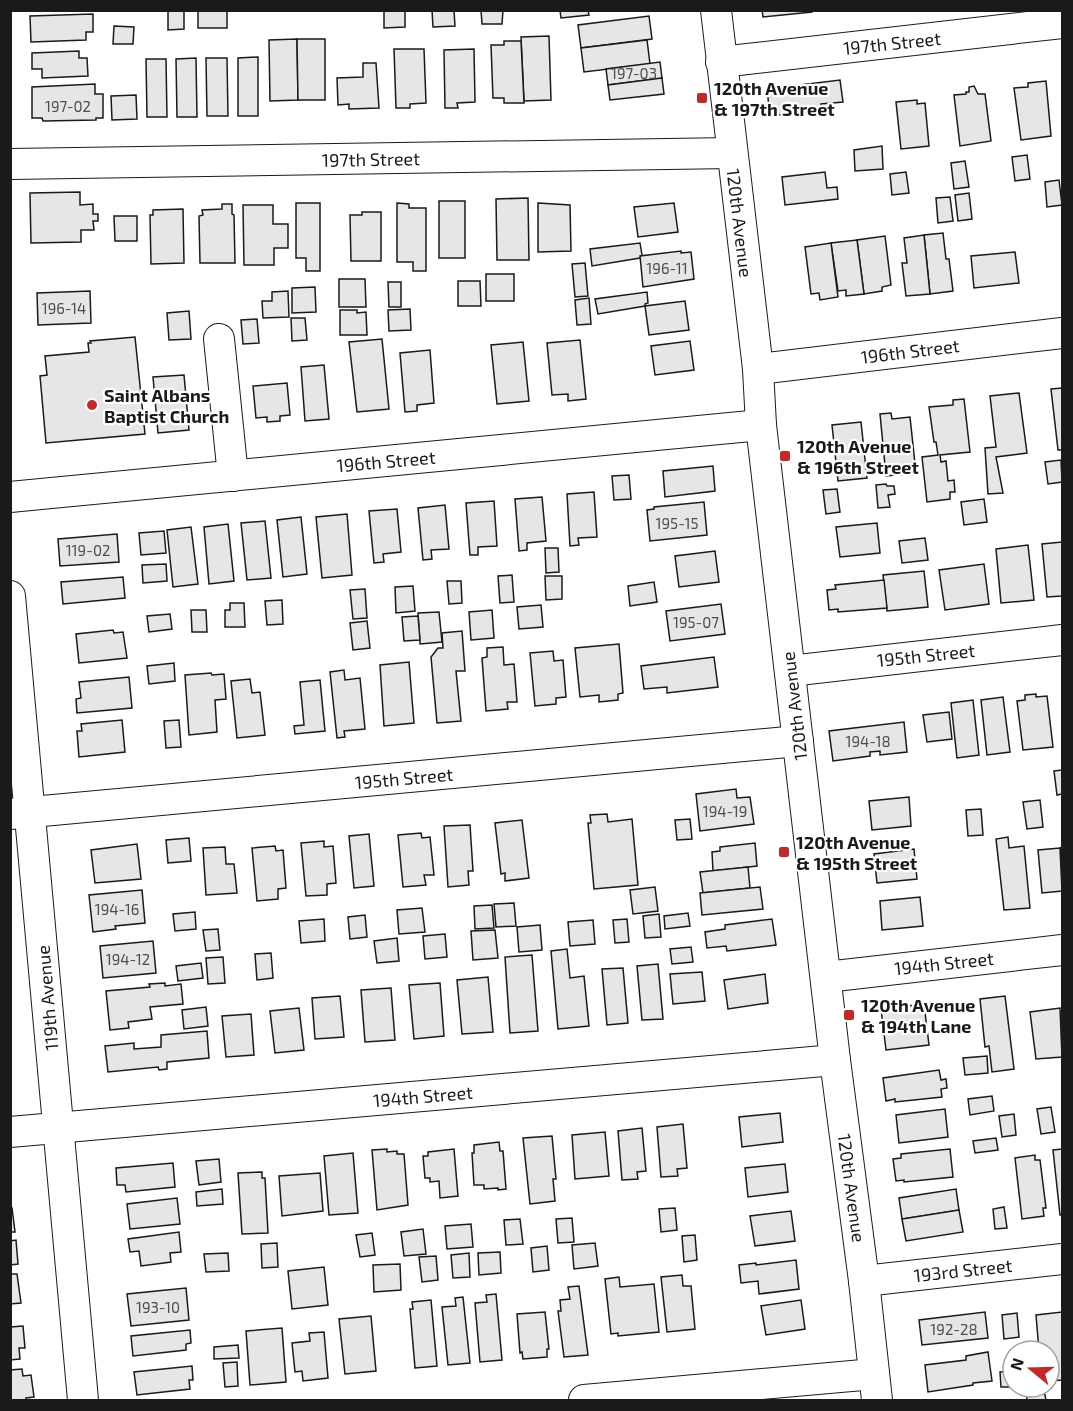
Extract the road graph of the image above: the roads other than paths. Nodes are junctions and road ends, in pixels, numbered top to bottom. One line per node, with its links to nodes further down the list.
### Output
1 (716, 10): 3 (street, 120th Avenue)
2 (1062, 23): 3 (street, 197th Street)
3 (722, 62): 4 (street, 120th Avenue)
4 (731, 153): 5 (street, 197th Street); 8 (street, 120th Avenue)
5 (10, 164)
6 (1062, 333): 8 (street, 196th Street)
7 (219, 339): 10 (street)
8 (758, 369): 9 (street, 120th Avenue)
9 (761, 426): 10 (street, 196th Street); 14 (street, 120th Avenue)
10 (233, 476): 11 (street, 196th Street)
11 (10, 497)
12 (10, 596): 16 (street, 119th Avenue)
13 (1062, 640): 14 (street, 195th Street)
14 (790, 670): 15 (street, 120th Avenue)
15 (798, 741): 16 (street, 195th Street); 18 (street, 120th Avenue)
16 (20, 814): 20 (street, 119th Avenue)
17 (1062, 950): 18 (street, 194th Street)
18 (826, 977): 19 (street, 120th Avenue)
19 (835, 1059): 20 (street, 194th Street); 23 (street, 120th Avenue)
20 (58, 1128): 21 (street, 194th Street); 25 (street, 119th Avenue)
21 (10, 1132)
22 (1062, 1259): 23 (street, 193rd Street)
23 (864, 1281): 24 (street, 120th Avenue)
24 (876, 1387): 26 (street)
25 (83, 1401)
26 (584, 1401)

